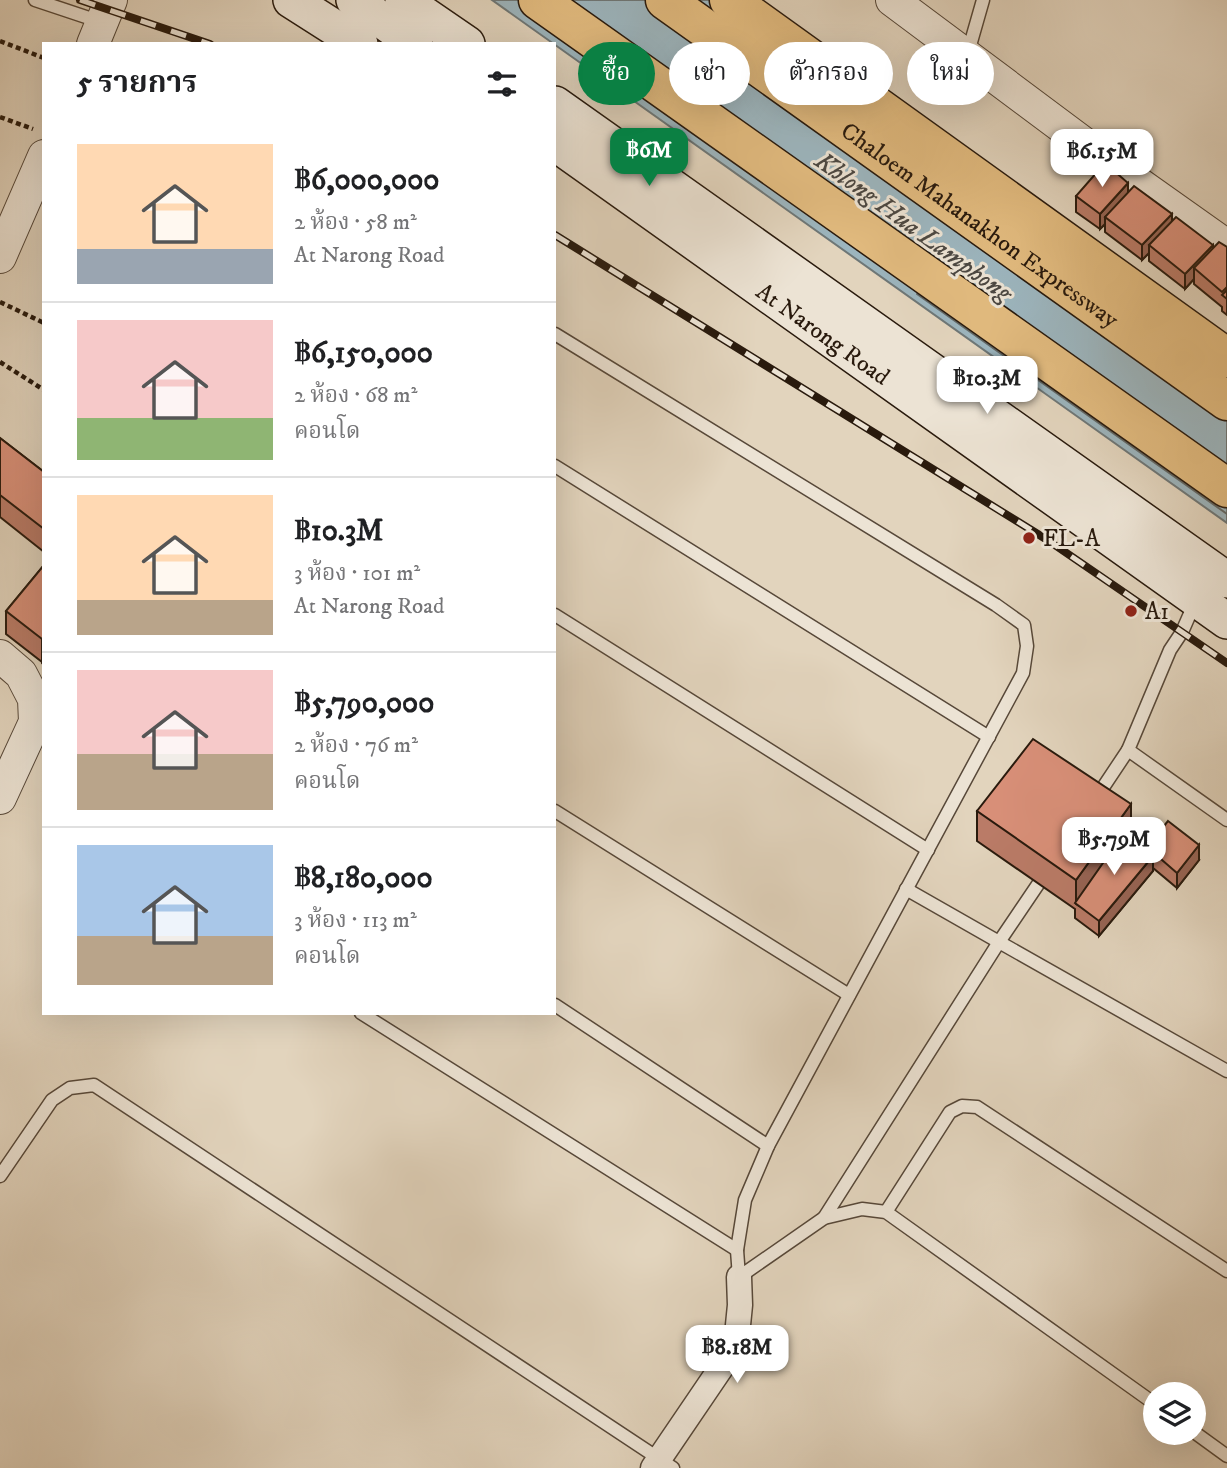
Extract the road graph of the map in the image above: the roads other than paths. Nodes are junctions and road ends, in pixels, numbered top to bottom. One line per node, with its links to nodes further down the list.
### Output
1 (34, 0): 10 (lane)
2 (291, 0): 11 (main road)
3 (354, 0): 12 (main road)
4 (403, 0): 13 (main road)
5 (538, 0): 28 (highway)
6 (665, 0): 26 (highway, Chaloem Mahanakhon Expressway)
7 (729, 0): 25 (highway)
8 (892, 0): 14 (street)
9 (983, 0): 15 (lane)
10 (102, 22)
11 (357, 42)
12 (412, 42)
13 (464, 42)
14 (948, 42)
15 (971, 42)
16 (994, 76): 21 (street)
17 (556, 105): 29 (main road, At Narong Road)
18 (556, 144): 23 (main road, At Narong Road)
19 (42, 161): 22 (street)
20 (556, 167): 23 (main road)
21 (1227, 246)
22 (0, 257)
23 (716, 257): 30 (main road, At Narong Road)
24 (556, 335): 34 (lane)
25 (1227, 358)
26 (1227, 401)
27 (556, 467): 34 (lane)
28 (1227, 488)
29 (1227, 580)
30 (1196, 600): 32 (main road, At Narong Road); 35 (lane)
31 (556, 616): 40 (lane)
32 (1227, 621)
33 (0, 656): 36 (street)
34 (989, 737): 40 (lane)
35 (1128, 750): 37 (lane); 39 (lane)
36 (0, 798)
37 (1092, 804)
38 (556, 812): 44 (lane)
39 (1227, 820)
40 (928, 850): 42 (lane)
41 (1056, 858): 43 (lane)
42 (906, 889): 43 (lane); 44 (lane)
43 (999, 942): 47 (lane); 51 (lane)
44 (849, 995): 48 (lane)
45 (556, 1006): 48 (lane)
46 (364, 1015): 52 (lane)
47 (1227, 1071)
48 (768, 1146): 52 (lane)
49 (0, 1176): 58 (lane)
50 (886, 1212): 51 (lane); 53 (lane); 55 (lane)
51 (824, 1218): 54 (lane)
52 (737, 1250): 54 (lane)
53 (1227, 1270)
54 (739, 1276): 58 (street)
55 (1143, 1395)
56 (1206, 1441): 57 (lane)
57 (1227, 1456)
58 (662, 1465)

